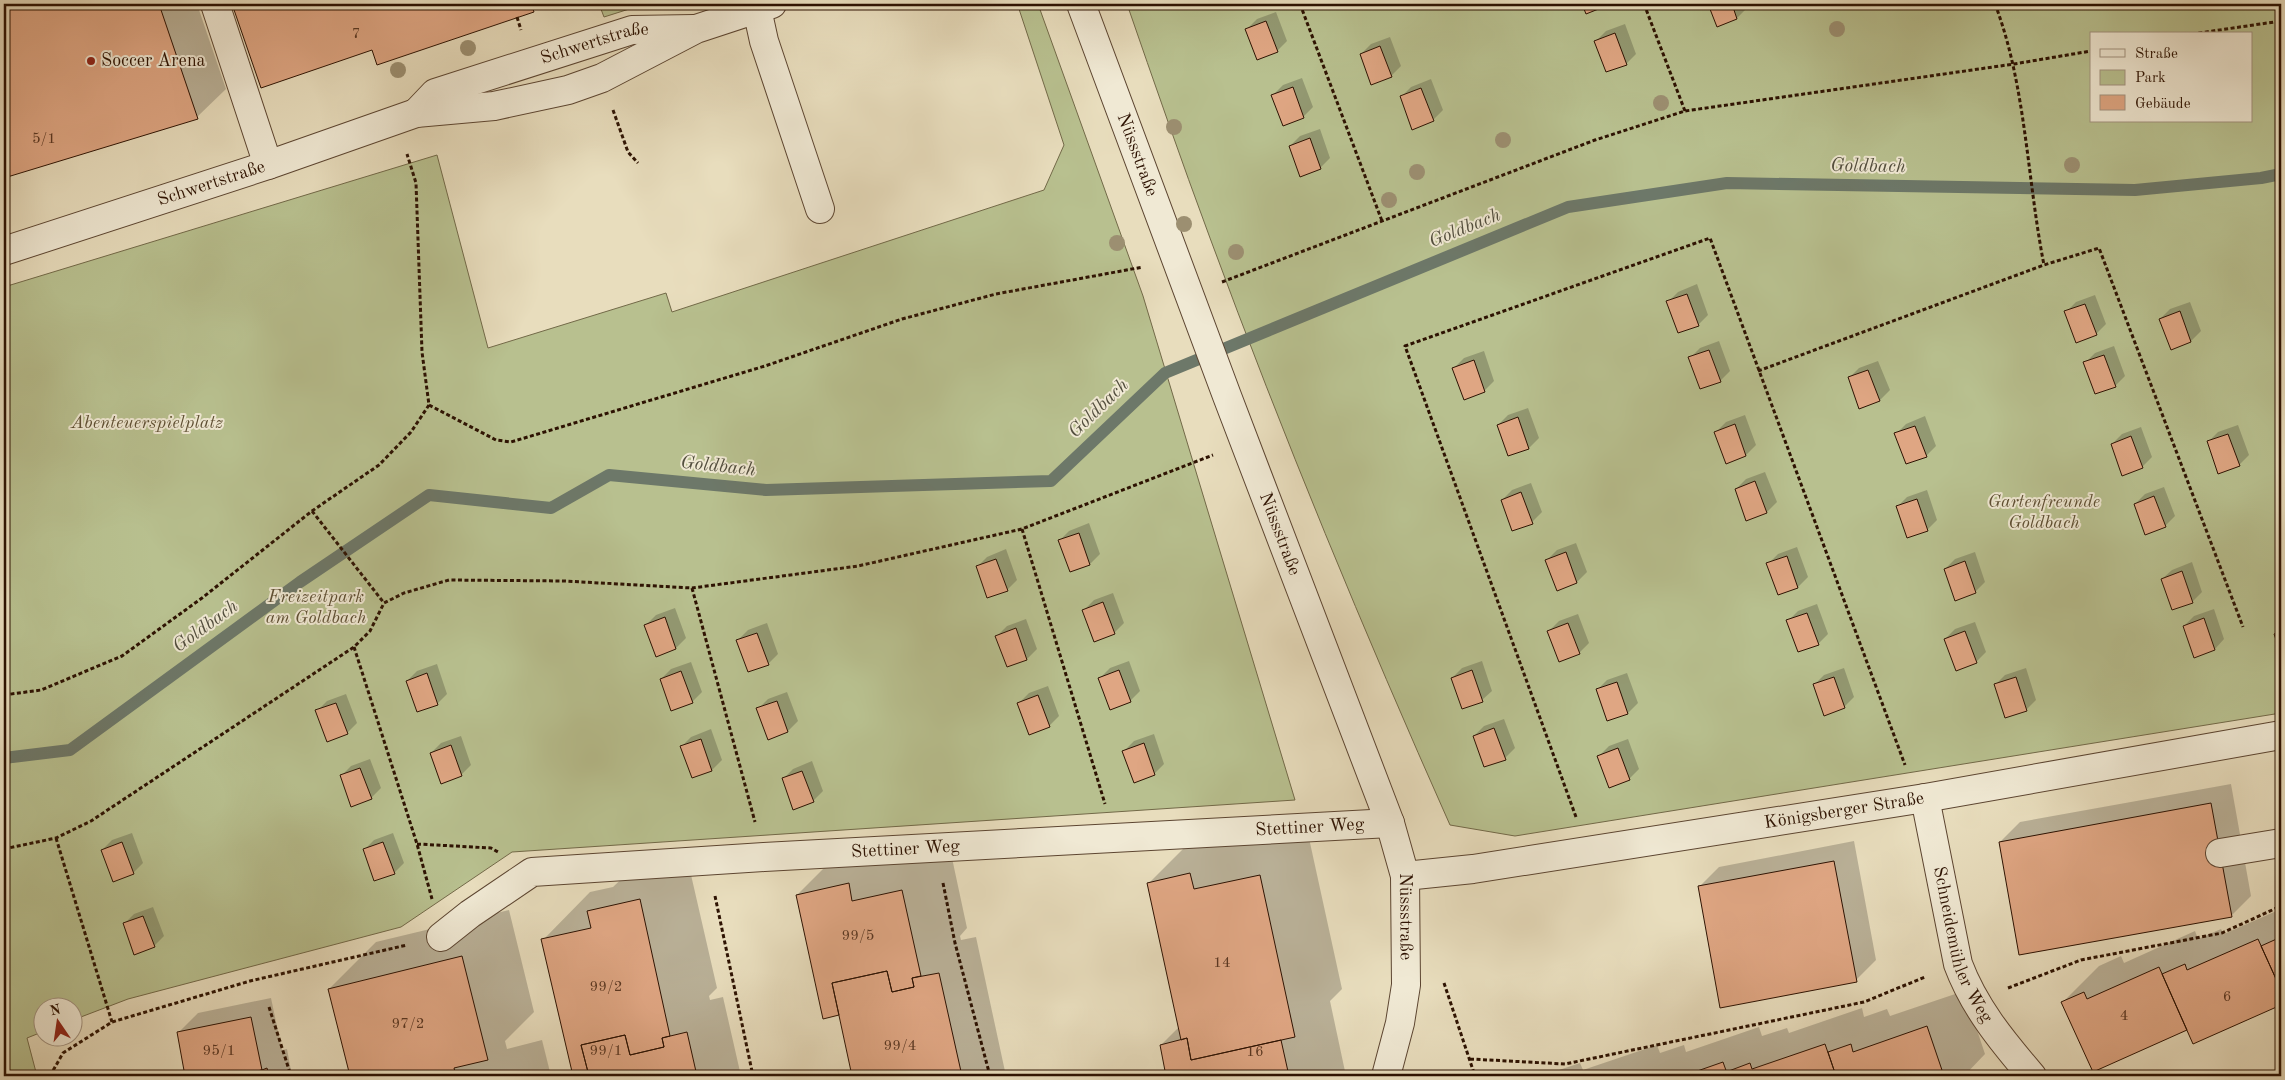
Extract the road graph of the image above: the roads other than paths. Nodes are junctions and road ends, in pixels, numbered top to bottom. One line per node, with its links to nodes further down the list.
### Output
1 (215, 4): 6 (street)
2 (1081, 4): 11 (street, Nüssstraße)
3 (765, 6): 4 (street, Schwertstraße); 7 (street)
4 (696, 29): 5 (street, Schwertstraße); 5 (street, Schwertstraße)
5 (406, 116): 6 (street, Schwertstraße)
6 (268, 165): 8 (street, Schwertstraße)
7 (820, 209)
8 (4, 251)
9 (2281, 735): 10 (street, Königsberger Straße)
10 (1921, 798): 14 (street, Königsberger Straße); 17 (street, Schneidemühler Weg)
11 (1390, 823): 14 (street, Nüssstraße); 15 (street, Stettiner Weg)
12 (2281, 843): 13 (street)
13 (2220, 853)
14 (1405, 876): 16 (street, Nüssstraße)
15 (441, 937)
16 (1386, 1076)
17 (2032, 1076)

